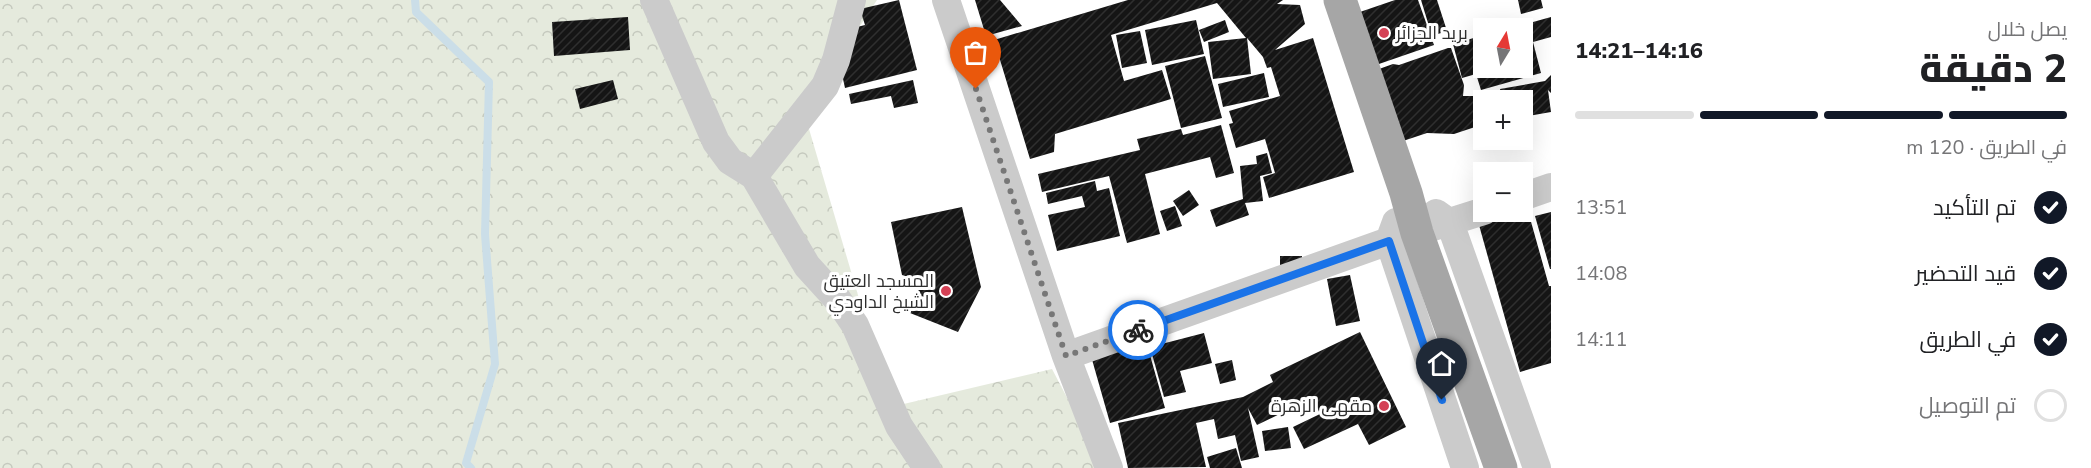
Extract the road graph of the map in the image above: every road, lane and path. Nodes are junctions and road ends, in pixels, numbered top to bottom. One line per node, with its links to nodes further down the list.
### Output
1 (654, 0): 5 (street)
2 (852, 0): 5 (street)
3 (946, 0): 12 (street)
4 (1340, 0): 7 (main road)
5 (754, 176): 15 (street)
6 (1551, 187): 8 (street)
7 (1406, 193): 10 (street); 11 (main road)
8 (1533, 193)
9 (1473, 215): 10 (street)
10 (1450, 223): 11 (street); 13 (street)
11 (1403, 237): 12 (street); 14 (main road); 17 (street)
12 (1066, 356): 16 (street)
13 (1540, 455): 14 (street)
14 (1496, 467)
15 (927, 468)
16 (1109, 468)
17 (1465, 468)

